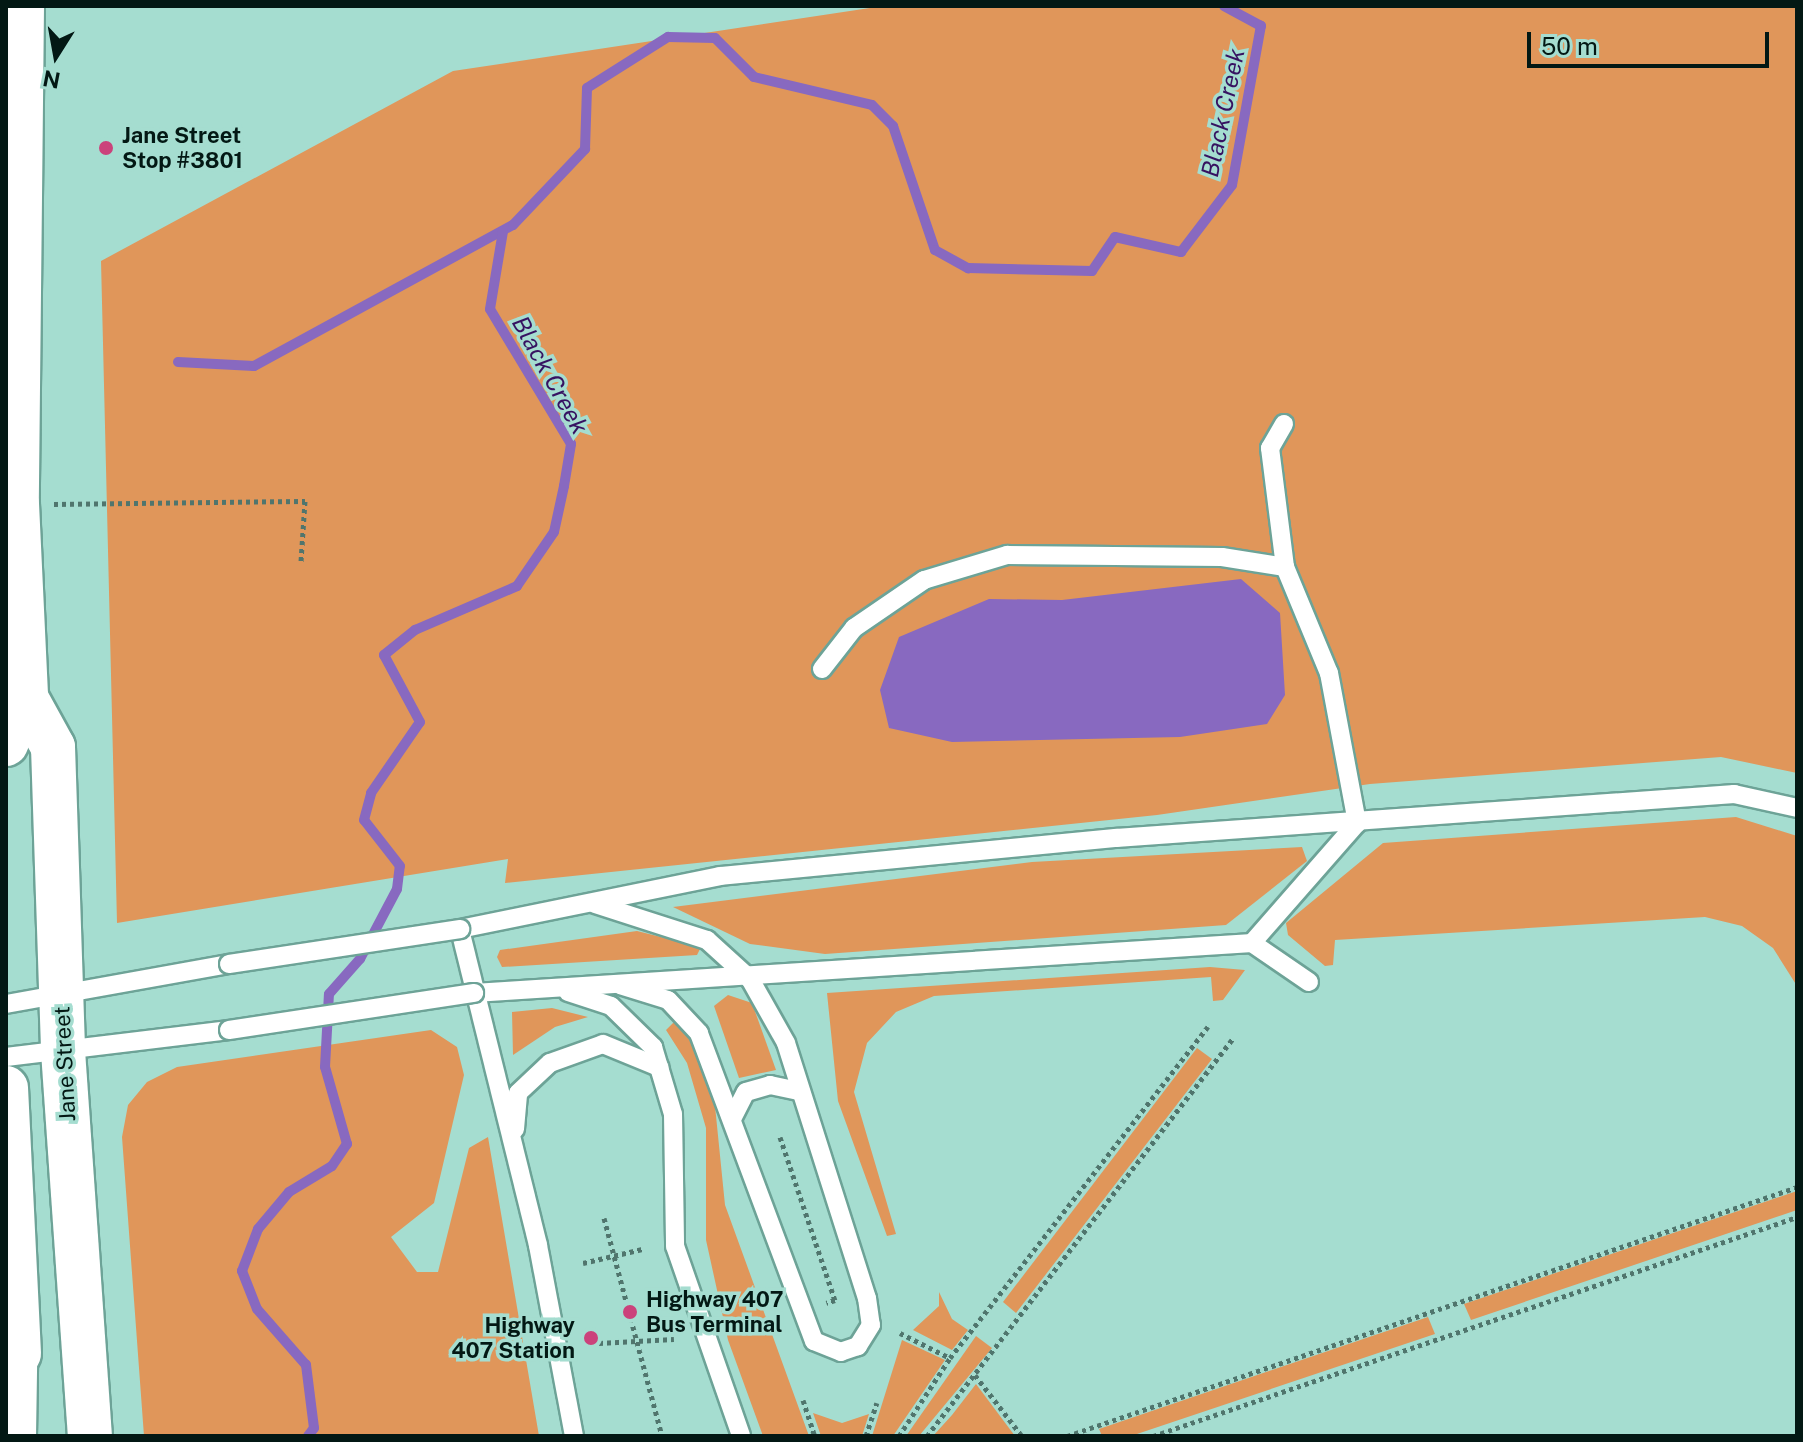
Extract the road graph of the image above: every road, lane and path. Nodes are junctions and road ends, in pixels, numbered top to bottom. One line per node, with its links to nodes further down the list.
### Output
1 (22, 6): 2 (main road, Jane Street)
2 (12, 210): 4 (main road, Jane Street)
3 (1284, 424): 6 (lane)
4 (17, 504): 5 (path); 8 (main road, Jane Street)
5 (301, 562)
6 (1285, 567): 7 (lane); 11 (lane)
7 (822, 669)
8 (26, 698): 9 (main road, Jane Street); 19 (main road, Jane Street)
9 (6, 744)
10 (1797, 808): 11 (lane)
11 (1357, 823): 12 (lane); 14 (lane)
12 (588, 902): 13 (lane); 15 (lane)
13 (460, 929): 19 (lane, bridge); 20 (lane)
14 (1252, 943): 15 (lane); 16 (lane)
15 (750, 979): 17 (lane); 28 (lane)
16 (1309, 982)
17 (620, 985): 18 (lane); 29 (lane)
18 (558, 989): 20 (lane); 26 (lane)
19 (61, 992): 21 (lane); 24 (main road, Jane Street)
20 (474, 993): 24 (lane, bridge); 30 (lane)
21 (6, 1004)
22 (1208, 1026): 42 (path)
23 (1234, 1037): 43 (path)
24 (63, 1051): 25 (lane); 48 (main road, Jane Street)
25 (6, 1057)
26 (659, 1067): 30 (lane); 51 (lane)
27 (6, 1088): 37 (main road)
28 (798, 1091): 29 (lane); 29 (lane)
29 (732, 1119)
30 (513, 1148): 49 (lane)
31 (1797, 1187): 57 (path)
32 (1797, 1217): 58 (path)
33 (604, 1218): 35 (path)
34 (642, 1249): 35 (path)
35 (614, 1256): 36 (path); 40 (path)
36 (583, 1263)
37 (16, 1315): 46 (main road); 47 (main road)
38 (900, 1333): 42 (path)
39 (674, 1339): 40 (path)
40 (637, 1341): 41 (path); 50 (path)
41 (599, 1343)
42 (950, 1358): 54 (path)
43 (975, 1375): 55 (path); 56 (path)
44 (803, 1400): 52 (path)
45 (877, 1403): 53 (path)
46 (14, 1436)
47 (24, 1436)
48 (90, 1436)
49 (574, 1436)
50 (662, 1436)
51 (741, 1436)
52 (815, 1436)
53 (866, 1436)
54 (899, 1436)
55 (927, 1436)
56 (1022, 1436)
57 (1067, 1436)
58 (1153, 1436)

